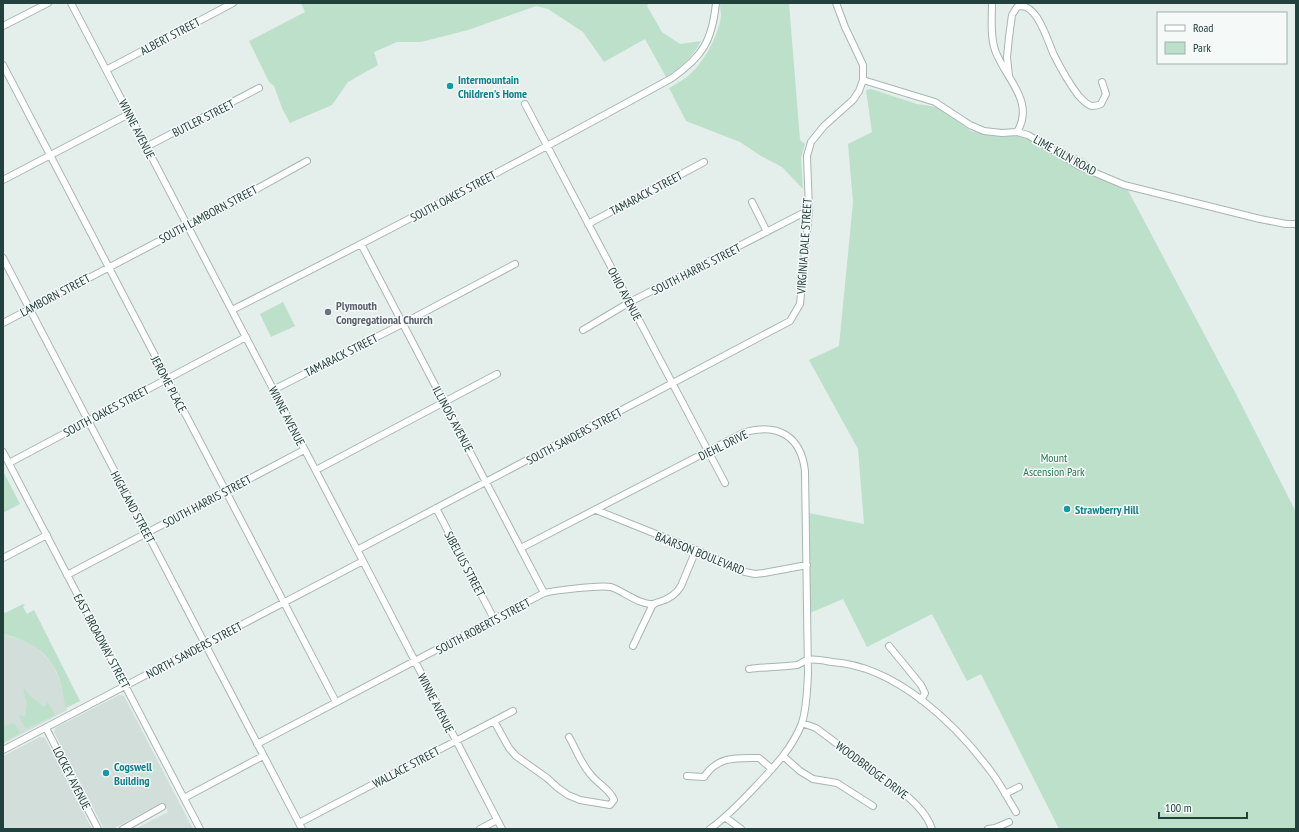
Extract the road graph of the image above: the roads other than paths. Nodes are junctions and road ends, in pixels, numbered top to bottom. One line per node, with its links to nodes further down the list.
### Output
1 (48, 3): 7 (street)
2 (71, 3): 9 (street, WINNE AVENUE)
3 (233, 3): 9 (street, ALBERT STREET)
4 (716, 3): 18 (street, SOUTH OAKES STREET)
5 (836, 3): 11 (street)
6 (992, 3): 10 (street)
7 (3, 26)
8 (3, 65): 19 (street, JEROME PLACE)
9 (106, 70): 15 (street, WINNE AVENUE)
10 (1009, 76): 12 (street); 16 (street)
11 (863, 80): 16 (street, LIME KILN ROAD); 24 (street, VIRGINIA DALE STREET)
12 (1102, 82)
13 (259, 88): 17 (street, BUTLER STREET)
14 (525, 104): 18 (street, OHIO AVENUE)
15 (129, 114): 17 (street, WINNE AVENUE); 19 (street)
16 (1017, 132): 26 (street, LIME KILN ROAD)
17 (146, 147): 27 (street, WINNE AVENUE)
18 (547, 147): 25 (street, OHIO AVENUE); 29 (street, SOUTH OAKES STREET)
19 (49, 156): 22 (street); 32 (street, JEROME PLACE)
20 (307, 161): 27 (street, SOUTH LAMBORN STREET)
21 (704, 162): 25 (street, TAMARACK STREET)
22 (3, 180)
23 (752, 202): 28 (street)
24 (809, 210): 28 (street, SOUTH HARRIS STREET); 36 (street, VIRGINIA DALE STREET)
25 (588, 224): 33 (street, OHIO AVENUE)
26 (1296, 224)
27 (187, 226): 32 (street, SOUTH LAMBORN STREET); 35 (street, WINNE AVENUE)
28 (767, 232): 33 (street, SOUTH HARRIS STREET)
29 (361, 244): 35 (street, SOUTH OAKES STREET); 38 (street, ILLINOIS AVENUE)
30 (3, 258): 34 (street, HIGHLAND STREET)
31 (515, 264): 38 (street, TAMARACK STREET)
32 (108, 267): 34 (street, LAMBORN STREET); 42 (street, JEROME PLACE)
33 (630, 302): 39 (street, SOUTH HARRIS STREET); 43 (street, OHIO AVENUE)
34 (30, 309): 37 (street, LAMBORN STREET); 46 (street, HIGHLAND STREET)
35 (232, 310): 40 (street, WINNE AVENUE)
36 (790, 321): 43 (street, SOUTH SANDERS STREET)
37 (3, 323)
38 (402, 324): 44 (street, TAMARACK STREET); 45 (street, ILLINOIS AVENUE)
39 (583, 330)
40 (246, 337): 42 (street, SOUTH OAKES STREET); 44 (street, WINNE AVENUE)
41 (497, 374): 45 (street)
42 (166, 379): 46 (street, SOUTH OAKES STREET); 54 (street, JEROME PLACE)
43 (673, 384): 48 (street, OHIO AVENUE); 52 (street, SOUTH SANDERS STREET)
44 (274, 390): 47 (street, WINNE AVENUE)
45 (444, 403): 51 (street); 52 (street, ILLINOIS AVENUE)
46 (88, 421): 50 (street, SOUTH OAKES STREET); 57 (street, HIGHLAND STREET)
47 (304, 450): 51 (street, WINNE AVENUE); 54 (street, SOUTH HARRIS STREET)
48 (708, 451): 53 (street, OHIO AVENUE); 56 (street, DIEHL DRIVE); 64 (street, DIEHL DRIVE)
49 (3, 452): 50 (street, EAST BROADWAY STREET)
50 (9, 463): 58 (street, EAST BROADWAY STREET)
51 (316, 470): 60 (street, WINNE AVENUE)
52 (486, 482): 55 (street, SOUTH SANDERS STREET); 59 (street, ILLINOIS AVENUE)
53 (725, 483)
54 (226, 491): 57 (street, SOUTH HARRIS STREET); 67 (street, JEROME PLACE)
55 (436, 508): 60 (street, SOUTH SANDERS STREET); 69 (street, SIBELIUS STREET)
56 (596, 510): 59 (street, DIEHL DRIVE); 61 (street, BAARSON BOULEVARD)
57 (146, 533): 65 (street, SOUTH HARRIS STREET); 70 (street, HIGHLAND STREET)
58 (47, 535): 62 (street); 65 (street, EAST BROADWAY STREET)
59 (520, 548): 66 (street, ILLINOIS AVENUE)
60 (357, 550): 63 (street, WINNE AVENUE)
61 (696, 550): 64 (street, BAARSON BOULEVARD); 68 (street)
62 (3, 558)
63 (363, 561): 67 (street, NORTH SANDERS STREET); 74 (street, WINNE AVENUE)
64 (806, 565): 73 (street, DIEHL DRIVE)
65 (67, 575): 76 (street, EAST BROADWAY STREET)
66 (544, 593): 68 (street, SOUTH ROBERTS STREET); 69 (street, SOUTH ROBERTS STREET)
67 (284, 603): 70 (street, NORTH SANDERS STREET); 78 (street, JEROME PLACE)
68 (653, 604): 71 (street)
69 (494, 619): 74 (street, SOUTH ROBERTS STREET)
70 (205, 645): 76 (street, NORTH SANDERS STREET); 85 (street, HIGHLAND STREET)
71 (633, 646)
72 (889, 646): 77 (street)
73 (808, 660): 75 (street); 77 (street); 81 (street, DIEHL DRIVE)
74 (415, 662): 78 (street, SOUTH ROBERTS STREET); 84 (street, WINNE AVENUE)
75 (749, 669)
76 (125, 686): 82 (street, NORTH SANDERS STREET); 93 (street, EAST BROADWAY STREET)
77 (921, 700): 92 (street)
78 (336, 702): 85 (street, SOUTH ROBERTS STREET)
79 (513, 711): 80 (street, WALLACE STREET)
80 (494, 721): 83 (street); 84 (street, WALLACE STREET)
81 (802, 723): 88 (street, DIEHL DRIVE); 109 (street, WOODBRIDGE DRIVE)
82 (46, 728): 86 (street, NORTH SANDERS STREET); 101 (street, LOCKEY AVENUE)
83 (569, 737)
84 (455, 741): 98 (street, WINNE AVENUE); 99 (street, WALLACE STREET)
85 (257, 744): 87 (street, HIGHLAND STREET)
86 (3, 750)
87 (263, 756): 93 (street); 99 (street, HIGHLAND STREET)
88 (783, 756): 89 (street, DIEHL DRIVE); 94 (street)
89 (772, 770): 90 (street); 97 (street, DIEHL DRIVE)
90 (687, 776)
91 (1019, 787): 92 (street)
92 (1005, 794): 96 (street)
93 (184, 798): 103 (street, EAST BROADWAY STREET)
94 (873, 806)
95 (162, 807): 102 (street)
96 (1016, 812)
97 (725, 817): 107 (street, DIEHL DRIVE); 108 (street)
98 (497, 820): 105 (street); 106 (street, WINNE AVENUE)
99 (299, 822): 104 (street)
100 (1009, 822): 110 (street)
101 (98, 829)
102 (123, 829)
103 (200, 829)
104 (302, 829)
105 (480, 829)
106 (502, 829)
107 (710, 829)
108 (741, 829)
109 (932, 829)
110 (988, 829)

